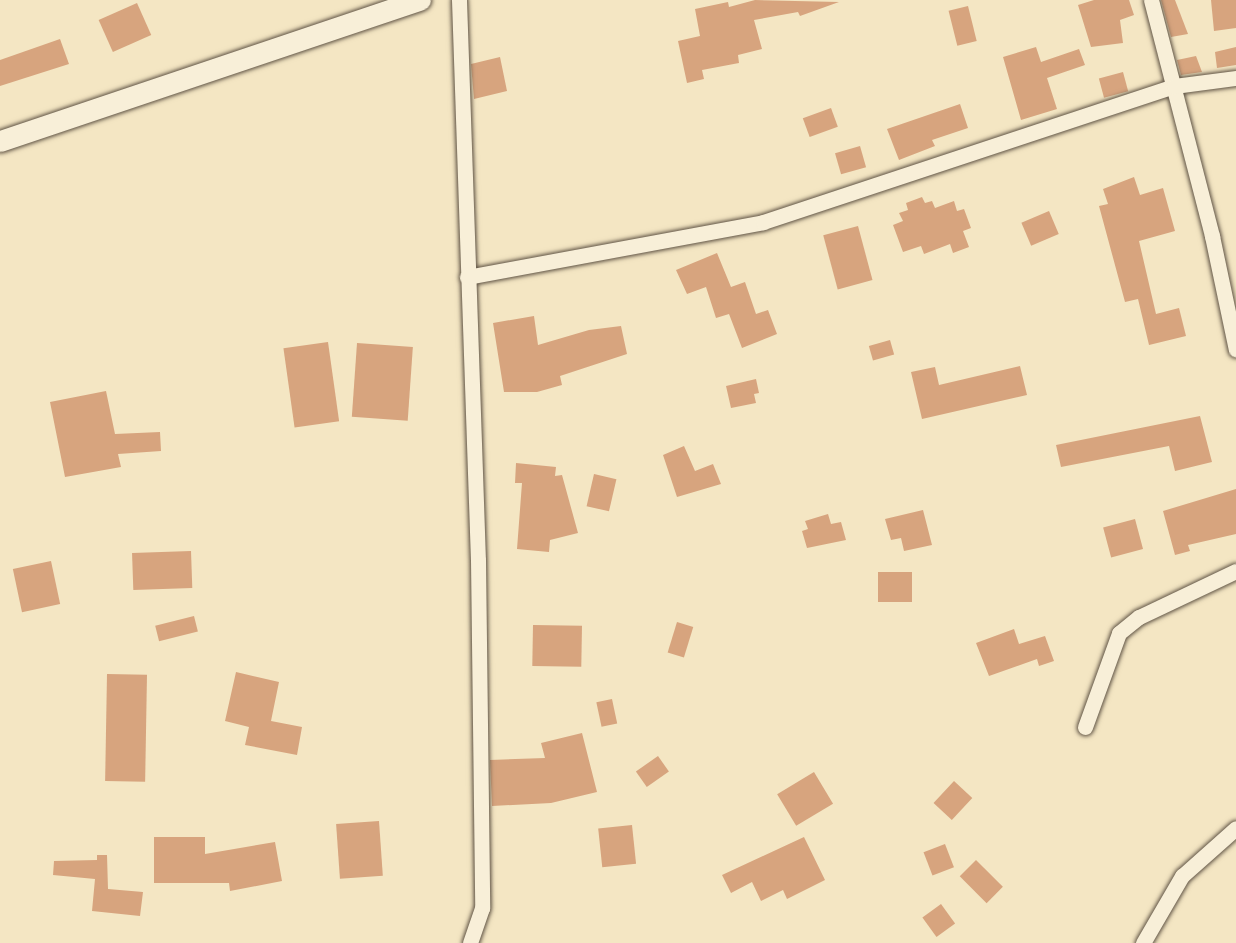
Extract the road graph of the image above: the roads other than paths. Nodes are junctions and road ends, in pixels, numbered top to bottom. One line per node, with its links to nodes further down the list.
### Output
1 (420, 0): 6 (main road)
2 (459, 0): 7 (street)
3 (1151, 0): 5 (street)
4 (1236, 78): 5 (street)
5 (1174, 86): 7 (street); 8 (street)
6 (0, 141)
7 (467, 277): 12 (street)
8 (1236, 350)
9 (1236, 571): 10 (street)
10 (1085, 728)
11 (1236, 828): 13 (street)
12 (470, 943)
13 (1143, 943)

